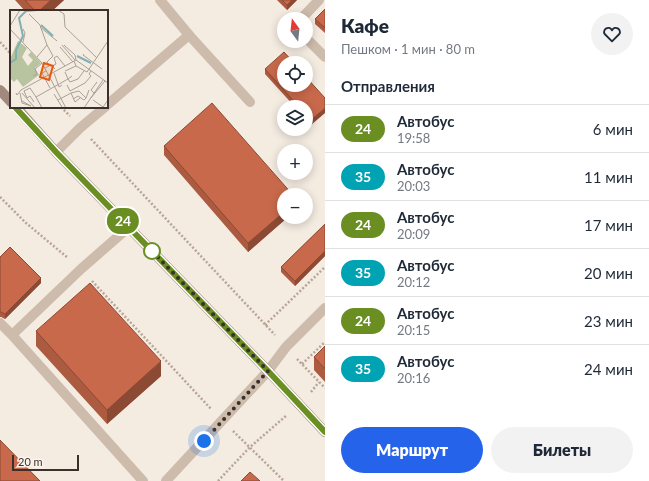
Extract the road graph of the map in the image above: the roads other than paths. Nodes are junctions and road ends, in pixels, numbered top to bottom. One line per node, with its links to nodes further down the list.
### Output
1 (160, 0): 4 (street)
2 (319, 0): 3 (street)
3 (308, 12)
4 (189, 35): 9 (street); 10 (street)
5 (313, 45): 6 (street)
6 (325, 57)
7 (0, 90): 8 (main road)
8 (10, 101)
9 (250, 102)
10 (108, 104)
11 (17, 108): 13 (main road)
12 (104, 108): 13 (street)
13 (56, 152): 14 (main road)
14 (129, 227): 17 (street); 18 (main road)
15 (325, 308): 18 (street)
16 (0, 323): 17 (street)
17 (12, 335): 20 (street)
18 (268, 371): 19 (main road); 21 (street)
19 (325, 432)
20 (143, 481)
21 (166, 481)

